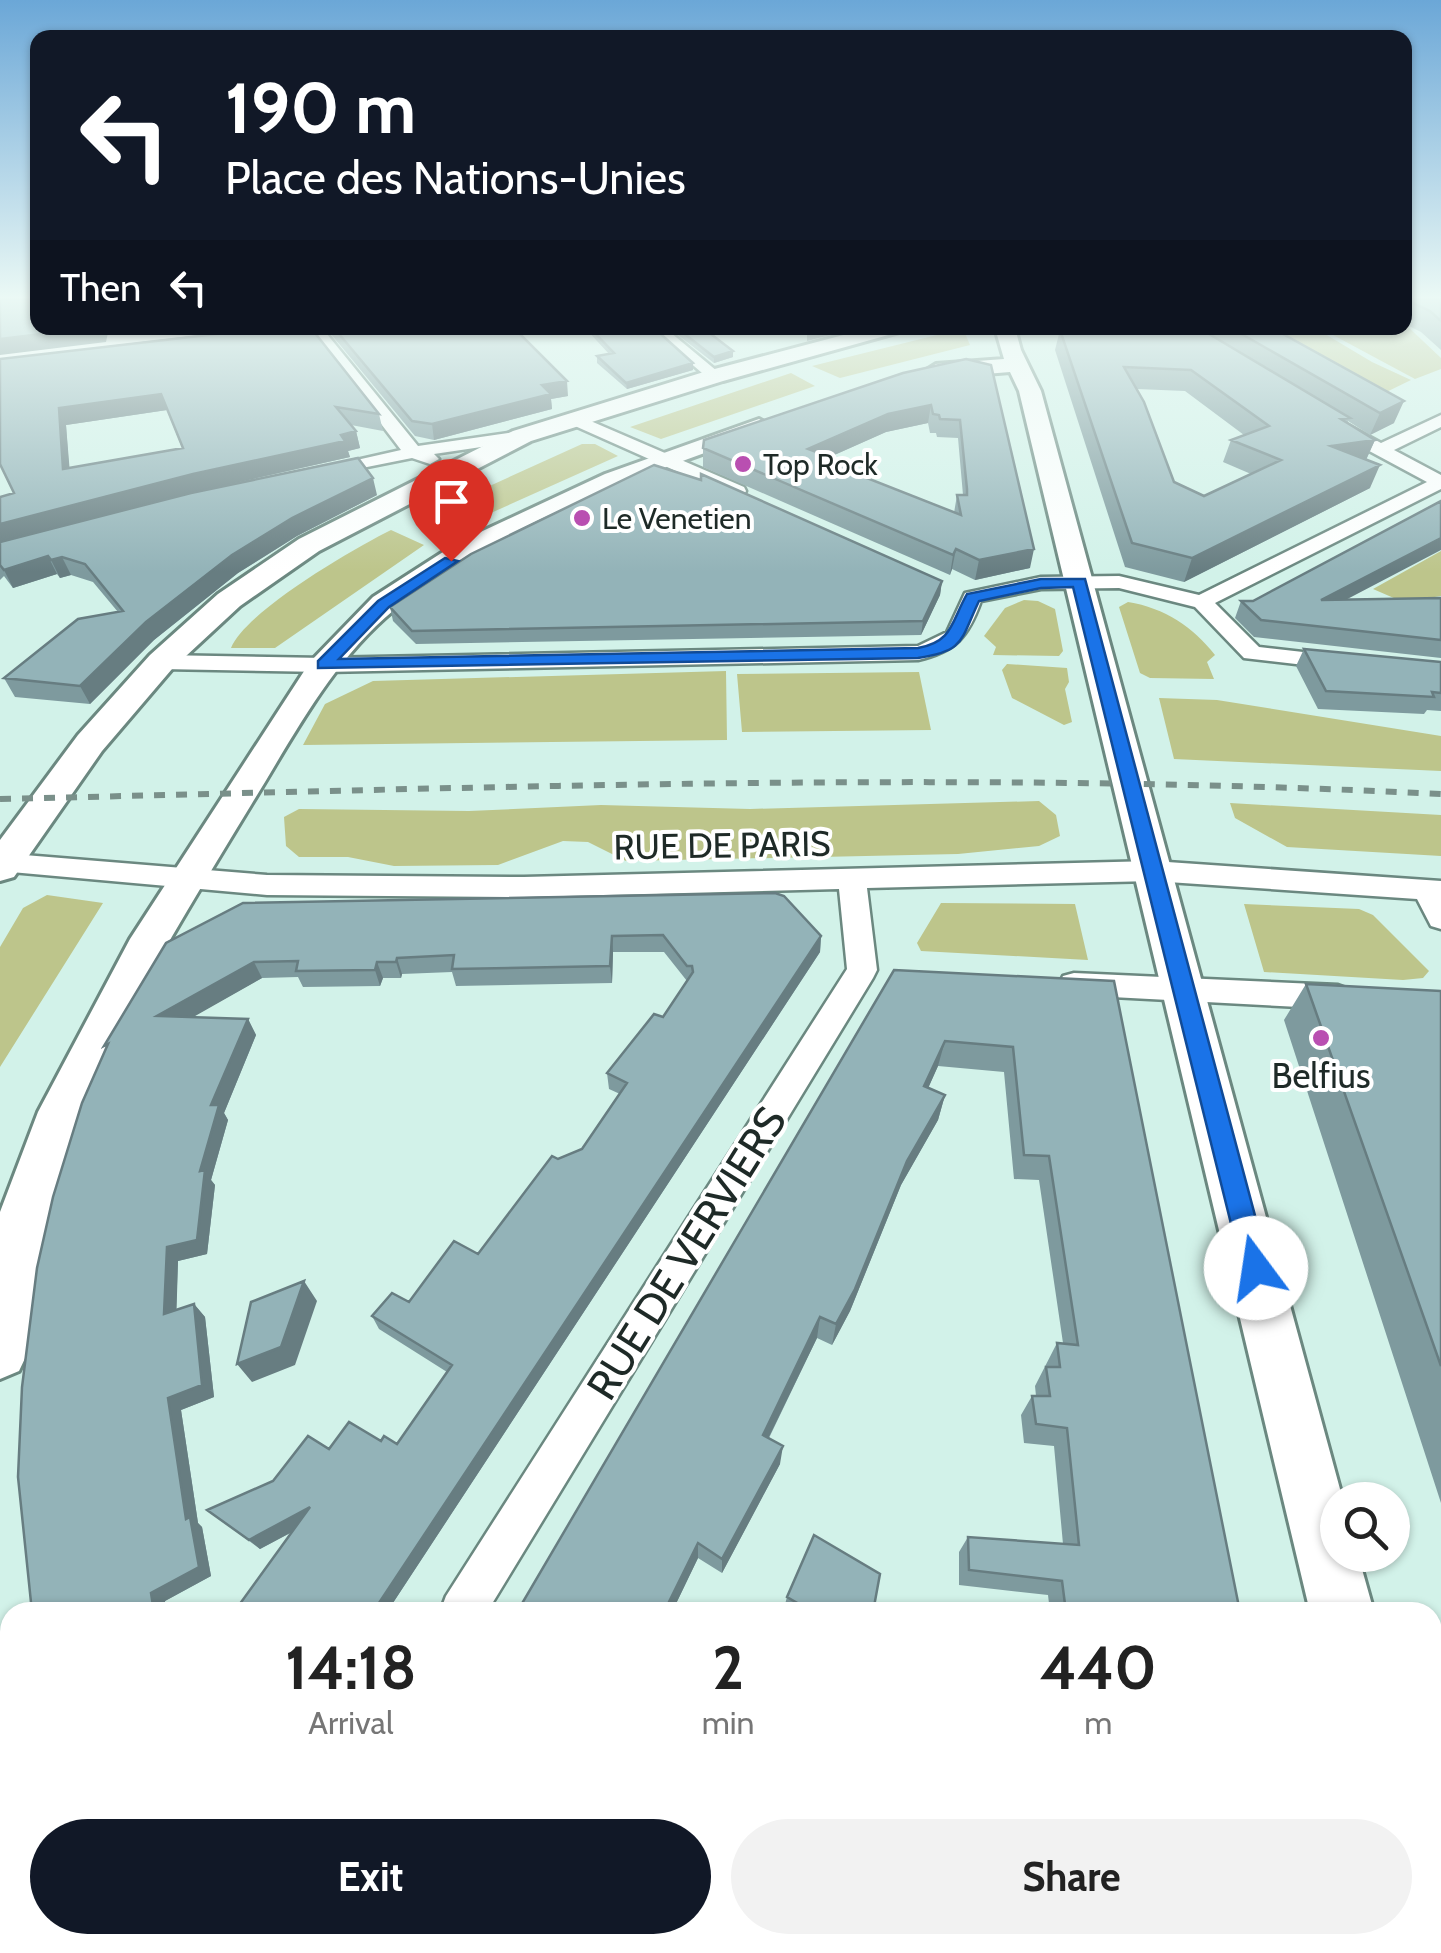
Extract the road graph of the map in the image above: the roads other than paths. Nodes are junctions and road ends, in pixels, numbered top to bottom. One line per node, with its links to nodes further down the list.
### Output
1 (360, 390): 10 (street)
2 (667, 390): 4 (street)
3 (1028, 390): 16 (street)
4 (572, 418): 8 (street); 11 (street)
5 (1441, 420): 9 (street)
6 (773, 421): 11 (street)
7 (1328, 421): 9 (street)
8 (522, 436): 10 (street); 12 (street)
9 (1378, 451): 14 (street)
10 (414, 452): 12 (street); 13 (street)
11 (666, 460): 15 (street); 21 (street)
12 (444, 477): 20 (street)
13 (300, 478)
14 (1441, 482): 19 (street)
15 (756, 500)
16 (1080, 582): 18 (street); 19 (street); 24 (street)
17 (950, 588): 18 (street)
18 (972, 598): 21 (street)
19 (1202, 602): 22 (street)
20 (161, 662): 21 (street); 23 (street)
21 (324, 664): 25 (street)
22 (1368, 664)
23 (1, 864): 25 (street, RUE DE PARIS)
24 (1153, 871): 26 (street, RUE DE PARIS); 27 (street, RUE DE PARIS); 32 (street)
25 (187, 880): 26 (street, RUE DE PARIS); 34 (street)
26 (852, 880): 29 (street)
27 (1434, 890): 28 (street)
28 (1441, 919)
29 (862, 970): 30 (street); 35 (street, RUE DE VERVIERS)
30 (901, 973)
31 (1039, 982): 32 (street)
32 (1185, 991): 33 (street); 36 (street)
33 (1362, 998)
34 (0, 1352)
35 (468, 1602)
36 (1339, 1602)

